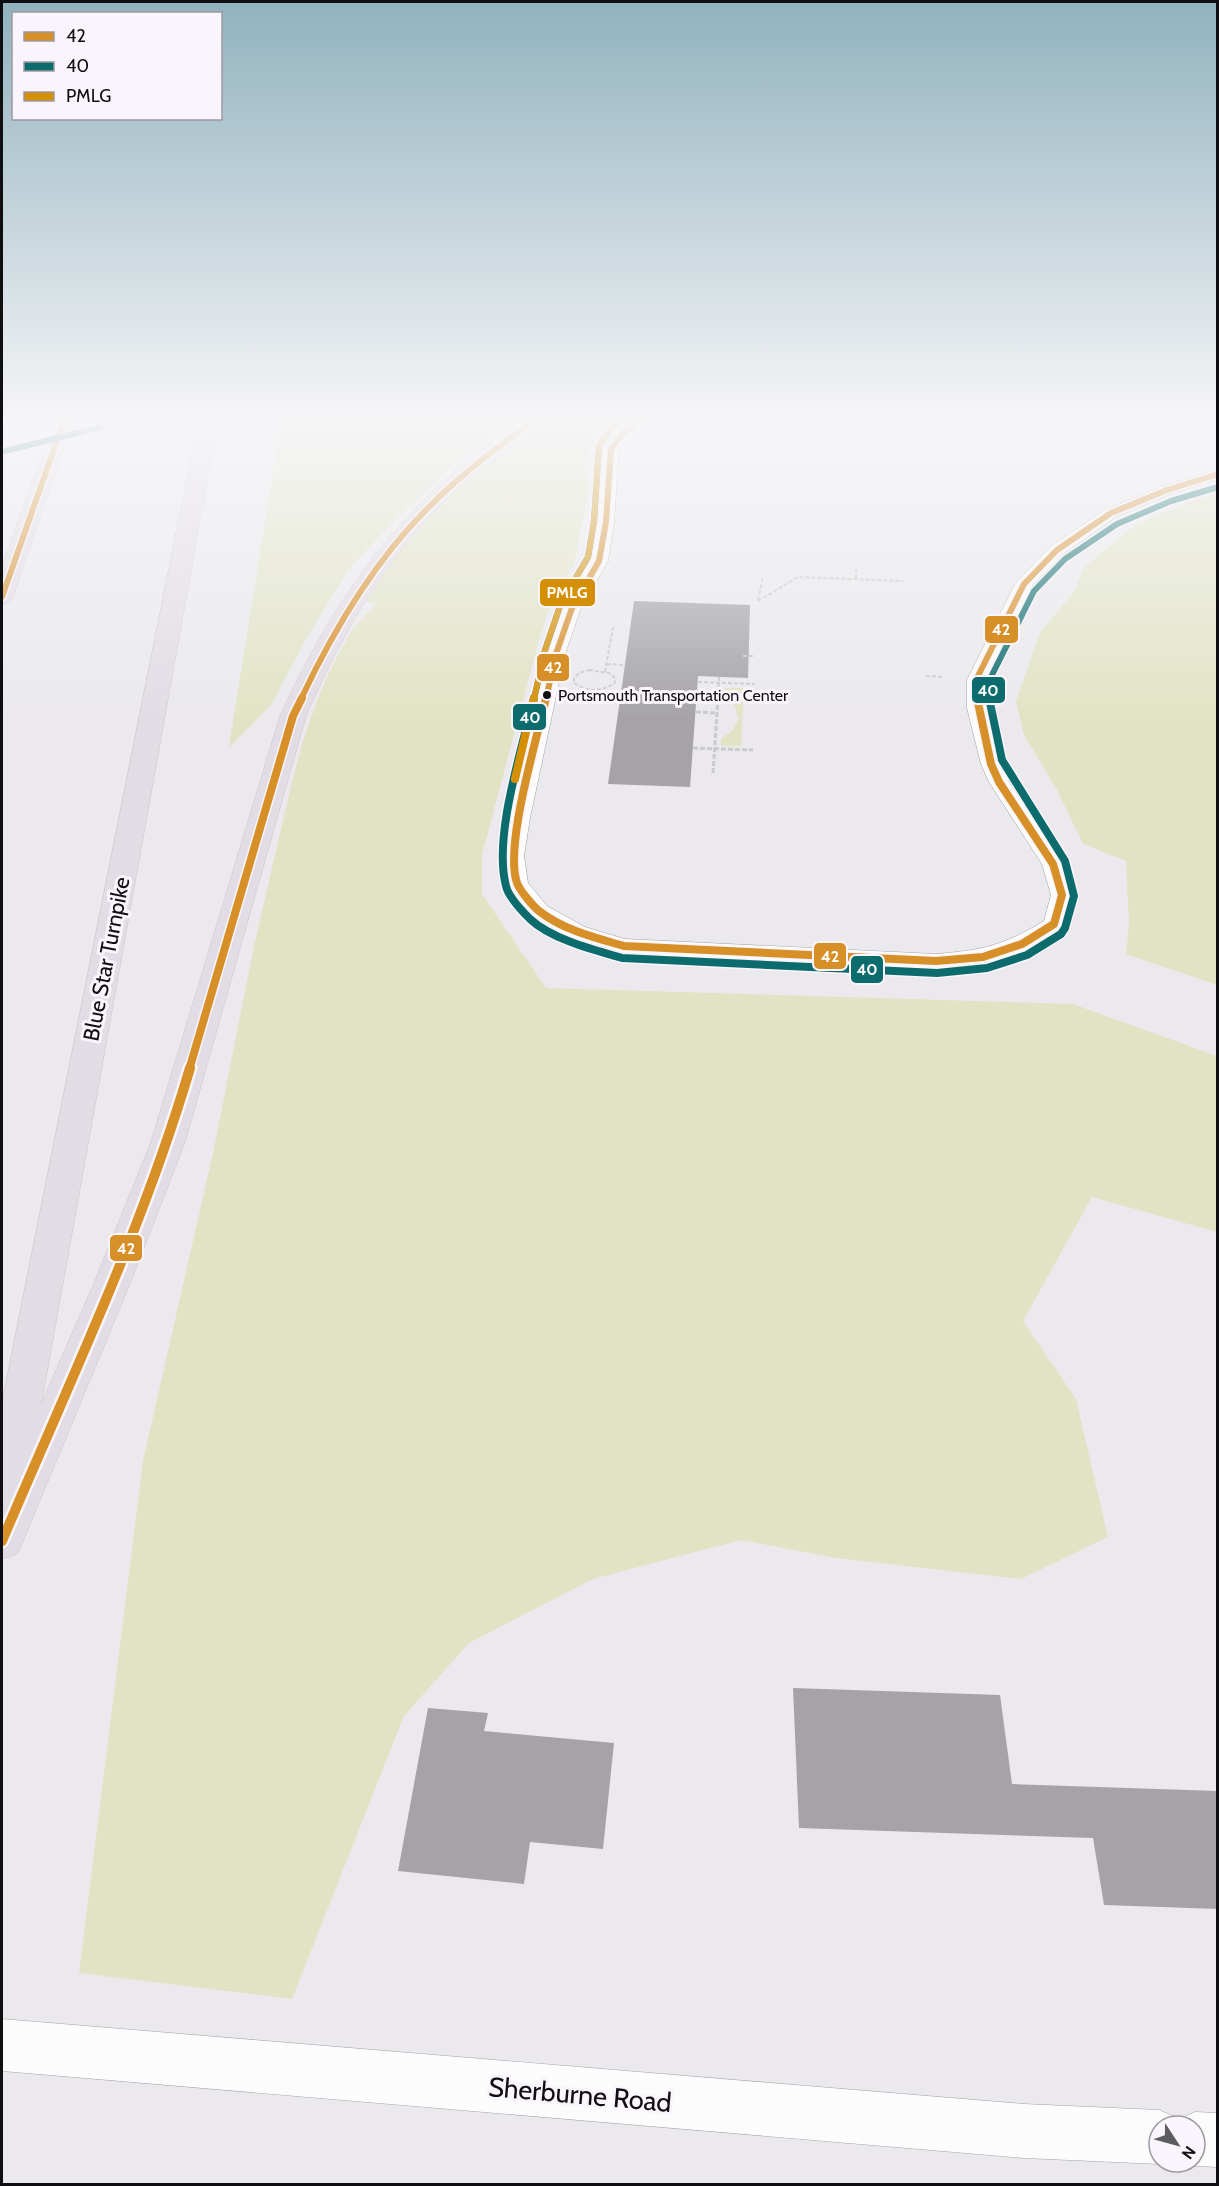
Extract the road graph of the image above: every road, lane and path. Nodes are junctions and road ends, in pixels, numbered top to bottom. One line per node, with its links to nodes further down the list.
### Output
1 (30, 517): 10 (highway)
2 (190, 517): 29 (highway, Blue Star Turnpike)
3 (416, 517): 30 (highway)
4 (606, 517): 5 (lane)
5 (1106, 517)
6 (856, 569): 8 (path)
7 (763, 577): 8 (path)
8 (856, 580): 9 (path)
9 (903, 581)
10 (2, 597)
11 (613, 627): 14 (path)
12 (743, 656): 13 (path)
13 (755, 656)
14 (606, 664): 15 (path); 16 (path)
15 (624, 665)
16 (605, 672): 16 (path)
17 (926, 676): 19 (path)
18 (719, 677): 21 (path)
19 (950, 678)
20 (698, 682): 21 (path)
21 (719, 682): 22 (path); 24 (path)
22 (755, 684)
23 (696, 712): 24 (path)
24 (717, 713): 26 (path)
25 (693, 748): 26 (path)
26 (714, 749): 27 (path); 28 (path)
27 (753, 750)
28 (712, 773)
29 (2, 1503)
30 (2, 1541)
31 (2, 2045): 32 (street, Sherburne Road)
32 (1147, 2136)

